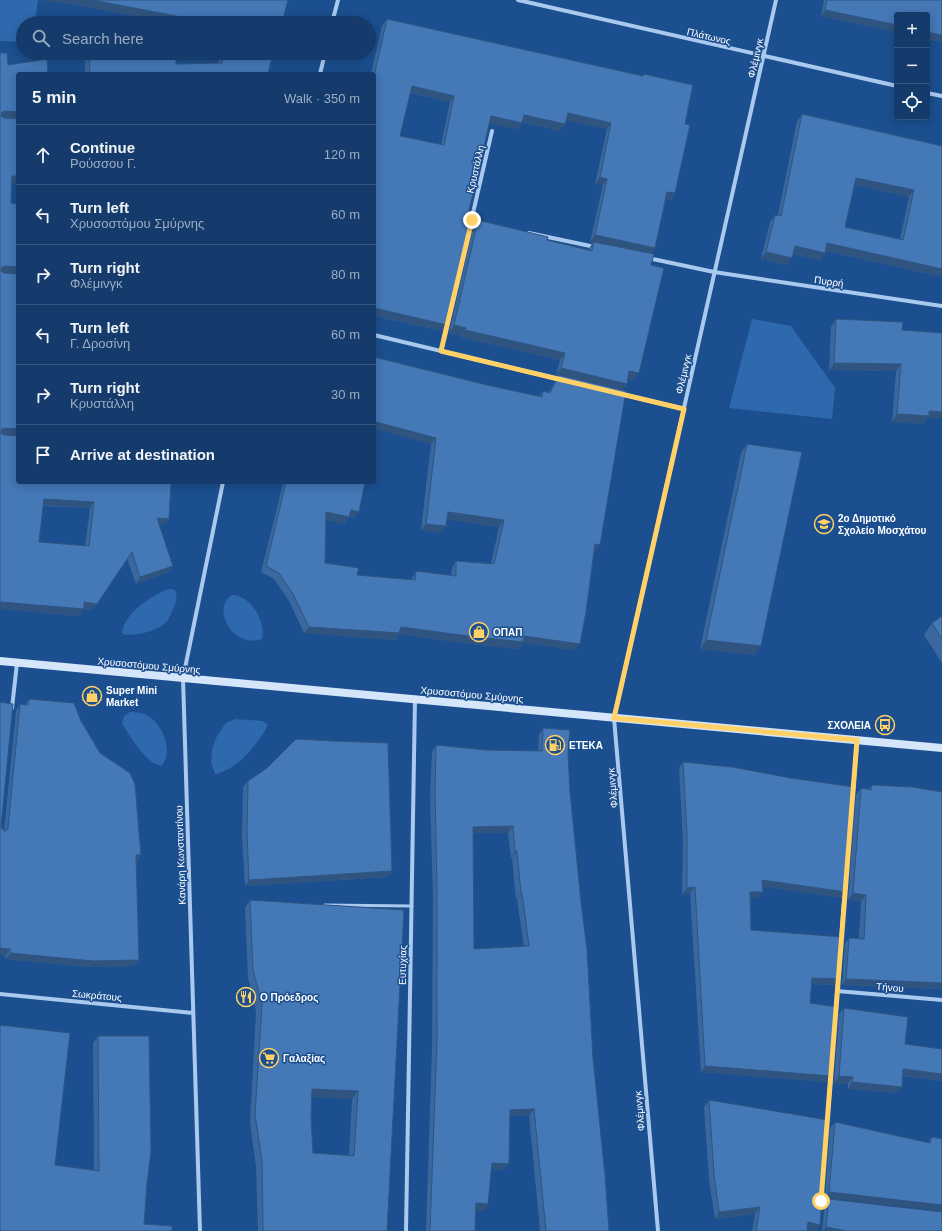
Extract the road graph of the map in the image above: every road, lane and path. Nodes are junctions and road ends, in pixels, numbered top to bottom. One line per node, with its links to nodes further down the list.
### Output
1 (338, 0): 4 (street)
2 (518, 0): 5 (street, Πλάτωνος)
3 (776, 0): 5 (street, Φλέμινγκ)
4 (334, 16)
5 (763, 57): 8 (street, Πλάτωνος); 17 (street, Φλέμινγκ)
6 (323, 60): 7 (street)
7 (320, 72)
8 (894, 85)
9 (930, 94): 10 (street)
10 (942, 96)
11 (492, 132): 12 (street, Κρυστάλλη)
12 (472, 220): 13 (street); 20 (street, Κρυστάλλη)
13 (487, 224)
14 (525, 232): 15 (street)
15 (601, 248)
16 (646, 258): 17 (street, Πυρρή)
17 (714, 272): 18 (street, Πυρρή); 23 (street, Φλέμινγκ)
18 (942, 306)
19 (376, 335): 20 (street)
20 (441, 351): 21 (street)
21 (570, 382)
22 (616, 392): 23 (street)
23 (684, 409): 30 (street, Φλέμινγκ)
24 (223, 484): 27 (street, Κανάρη Κωνσταντίνου)
25 (0, 661): 26 (main road, Χρυσοστόμου Σμύρνης)
26 (17, 663): 27 (main road, Χρυσοστόμου Σμύρνης); 29 (street)
27 (183, 678): 28 (main road, Χρυσοστόμου Σμύρνης); 42 (street, Κανάρη Κωνσταντίνου)
28 (415, 699): 30 (main road, Χρυσοστόμου Σμύρνης); 36 (street, Ευτυχίας)
29 (12, 716)
30 (614, 718): 31 (main road, Χρυσοστόμου Σμύρνης); 52 (street, Φλέμινγκ)
31 (857, 740): 32 (main road, Χρυσοστόμου Σμύρνης); 33 (street)
32 (942, 748)
33 (852, 795)
34 (846, 881): 37 (street)
35 (320, 905): 36 (lane)
36 (412, 906): 51 (street, Ευτυχίας)
37 (841, 944)
38 (839, 968): 39 (street)
39 (837, 991): 41 (street, Τήνου); 43 (street)
40 (0, 994): 42 (street, Σωκράτους)
41 (942, 1000)
42 (193, 1012): 50 (street, Κανάρη Κωνσταντίνου)
43 (835, 1014)
44 (831, 1069): 45 (street)
45 (826, 1131)
46 (821, 1193): 47 (street)
47 (821, 1201): 48 (street); 49 (street)
48 (836, 1203)
49 (820, 1208)
50 (200, 1231)
51 (406, 1231)
52 (658, 1231)

